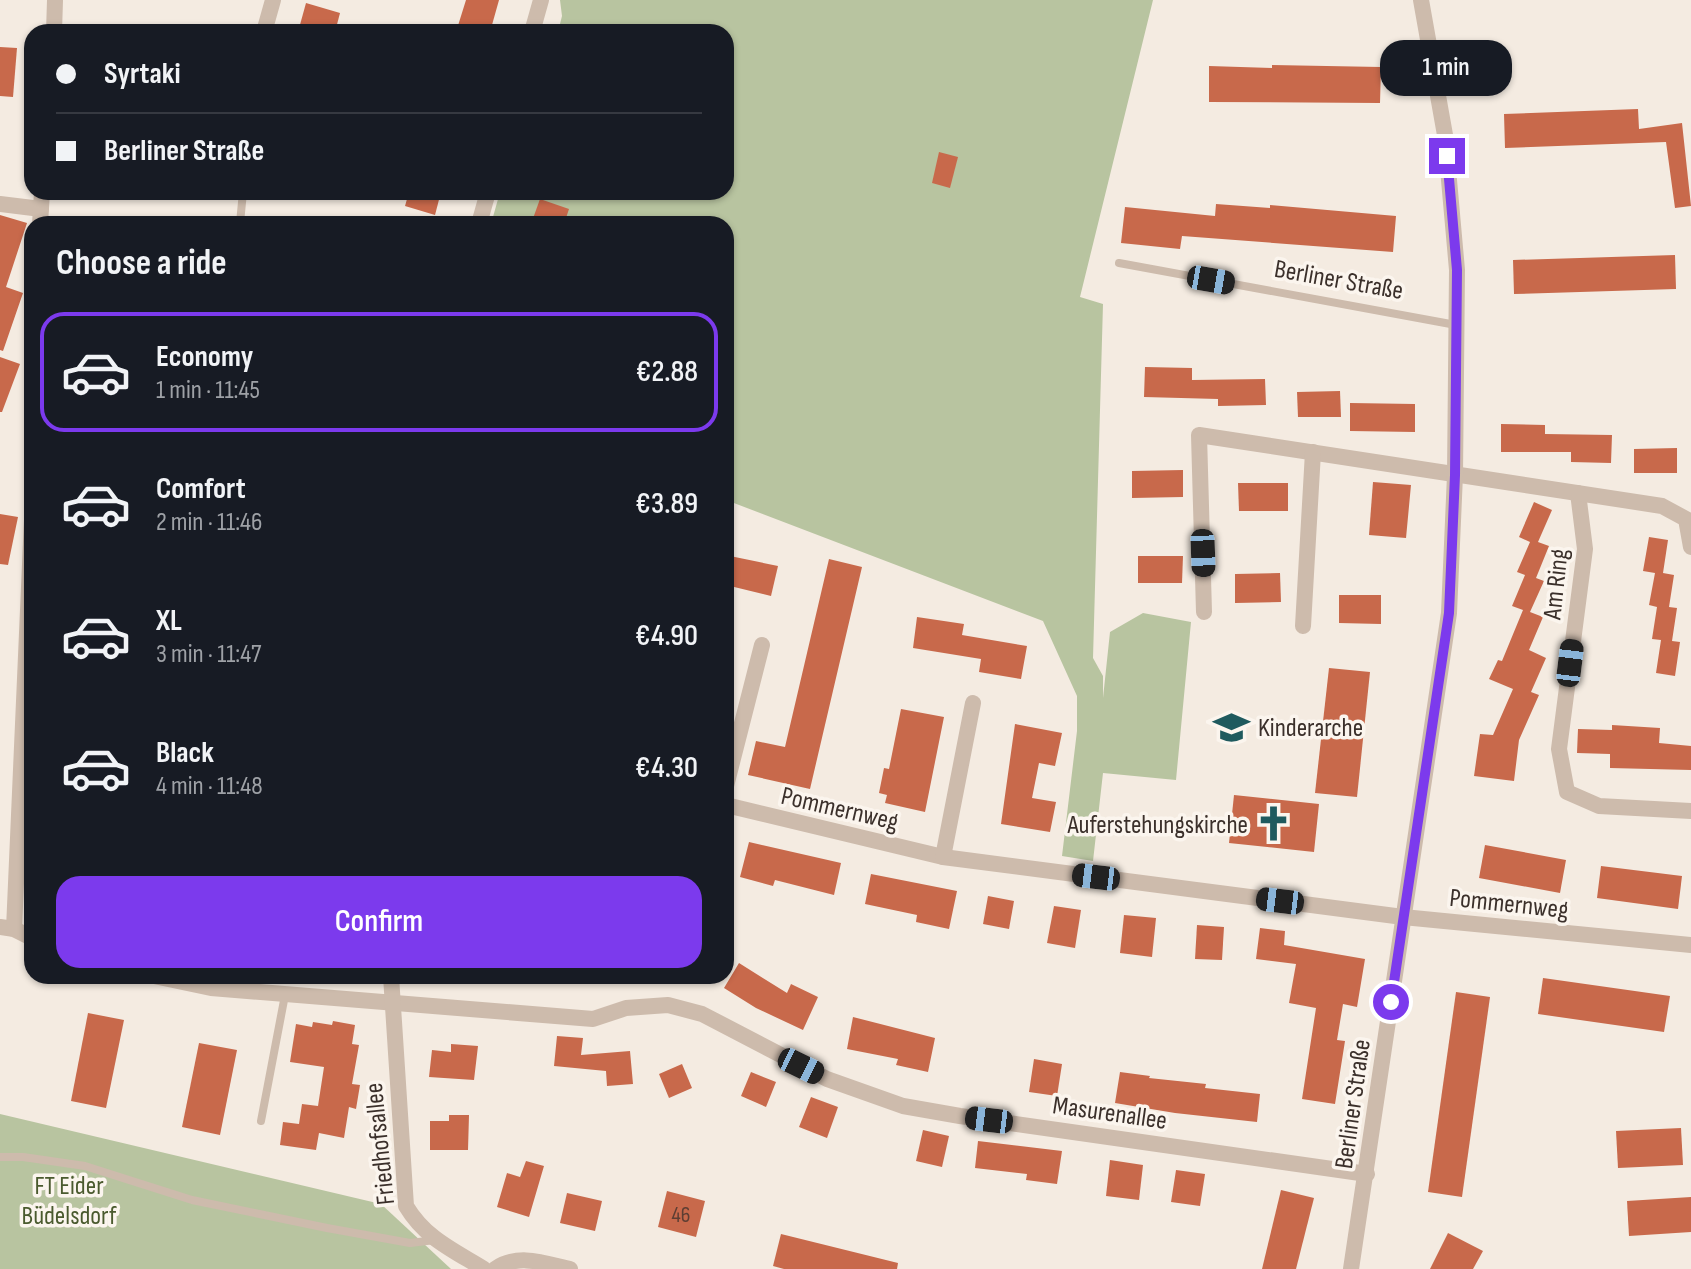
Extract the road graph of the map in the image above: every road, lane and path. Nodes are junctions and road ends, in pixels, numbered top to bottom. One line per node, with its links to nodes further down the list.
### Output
1 (55, 0): 5 (street)
2 (273, 0): 6 (street)
3 (541, 0): 7 (street)
4 (1421, 0): 11 (street, Berliner Straße)
5 (54, 24)
6 (266, 24)
7 (534, 24)
8 (0, 204): 9 (street)
9 (41, 208)
10 (1119, 263): 11 (lane, Berliner Straße)
11 (1457, 325): 13 (street, Berliner Straße)
12 (1313, 452): 13 (street); 16 (street); 17 (street)
13 (1455, 475): 14 (street); 25 (street, Berliner Straße)
14 (1578, 493): 15 (street); 23 (street, Am Ring)
15 (1691, 547)
16 (1204, 612)
17 (1303, 626)
18 (762, 645): 21 (street)
19 (973, 703): 24 (street)
20 (24, 735): 26 (street)
21 (734, 755)
22 (734, 807): 24 (street, Pommernweg)
23 (1691, 811)
24 (943, 857): 25 (street, Pommernweg)
25 (1403, 917): 27 (street, Pommernweg); 34 (street, Berliner Straße)
26 (7, 928)
27 (1691, 945)
28 (192, 984): 30 (street, Masurenallee)
29 (391, 984): 31 (street, Friedhofsallee)
30 (285, 994): 31 (street, Masurenallee); 32 (lane)
31 (391, 1003): 34 (street, Masurenallee); 35 (street, Friedhofsallee)
32 (261, 1121)
33 (0, 1157): 35 (lane)
34 (1367, 1174): 39 (street, Berliner Straße)
35 (436, 1240): 36 (street, Friedhofsallee)
36 (484, 1269)
37 (495, 1269): 38 (street)
38 (570, 1269)
39 (1351, 1269)

